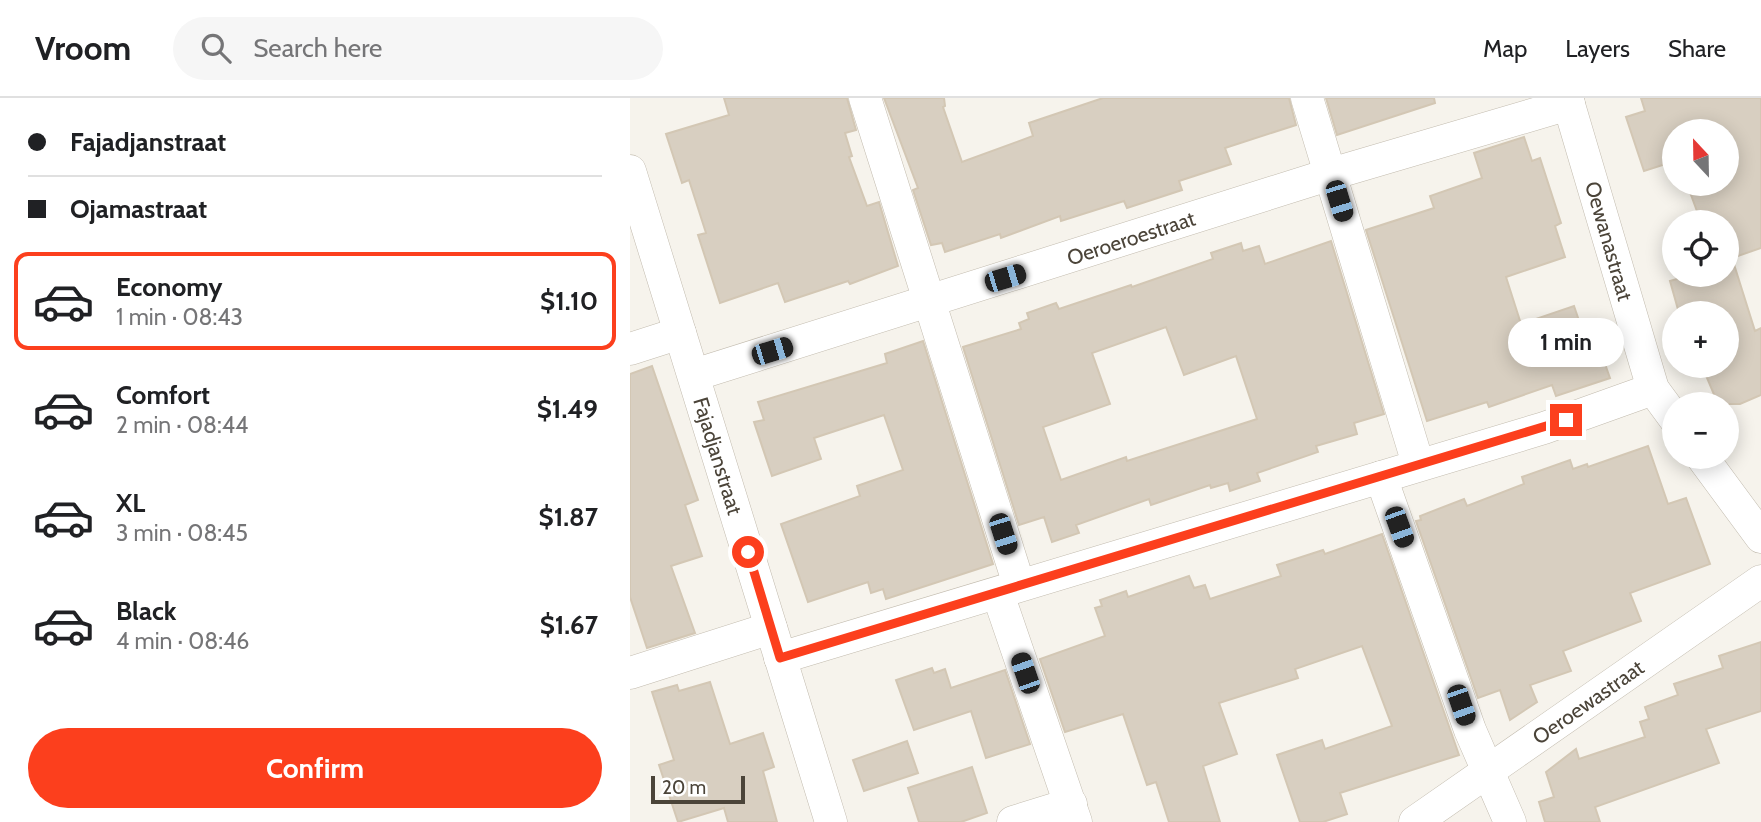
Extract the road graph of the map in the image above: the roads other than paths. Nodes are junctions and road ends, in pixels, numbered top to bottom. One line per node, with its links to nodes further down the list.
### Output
1 (865, 98): 6 (street)
2 (1307, 98): 5 (street)
3 (1568, 101): 5 (street, Oeroeroestraat); 10 (street, Oewanastraat)
4 (630, 171): 7 (street, Fajadjanstraat)
5 (1331, 174): 6 (street, Oeroeroestraat); 12 (street)
6 (929, 302): 9 (street, Oeroeroestraat); 17 (street)
7 (680, 333): 8 (street); 9 (street, Fajadjanstraat)
8 (630, 349)
9 (694, 375): 18 (street, Fajadjanstraat)
10 (1653, 389): 11 (street, Oewanastraat); 12 (street)
11 (1662, 401)
12 (1418, 464): 14 (street)
13 (1711, 469): 15 (street)
14 (1381, 477): 17 (street); 20 (street)
15 (1761, 537)
16 (1761, 581): 20 (street, Oeroewastraat)
17 (1008, 590): 18 (street); 21 (street)
18 (775, 643): 19 (street); 22 (street, Fajadjanstraat)
19 (630, 673)
20 (1488, 771): 24 (street, Oeroewastraat); 25 (street)
21 (1073, 813): 23 (street)
22 (831, 822)
23 (1013, 822)
24 (1415, 822)
25 (1510, 822)

